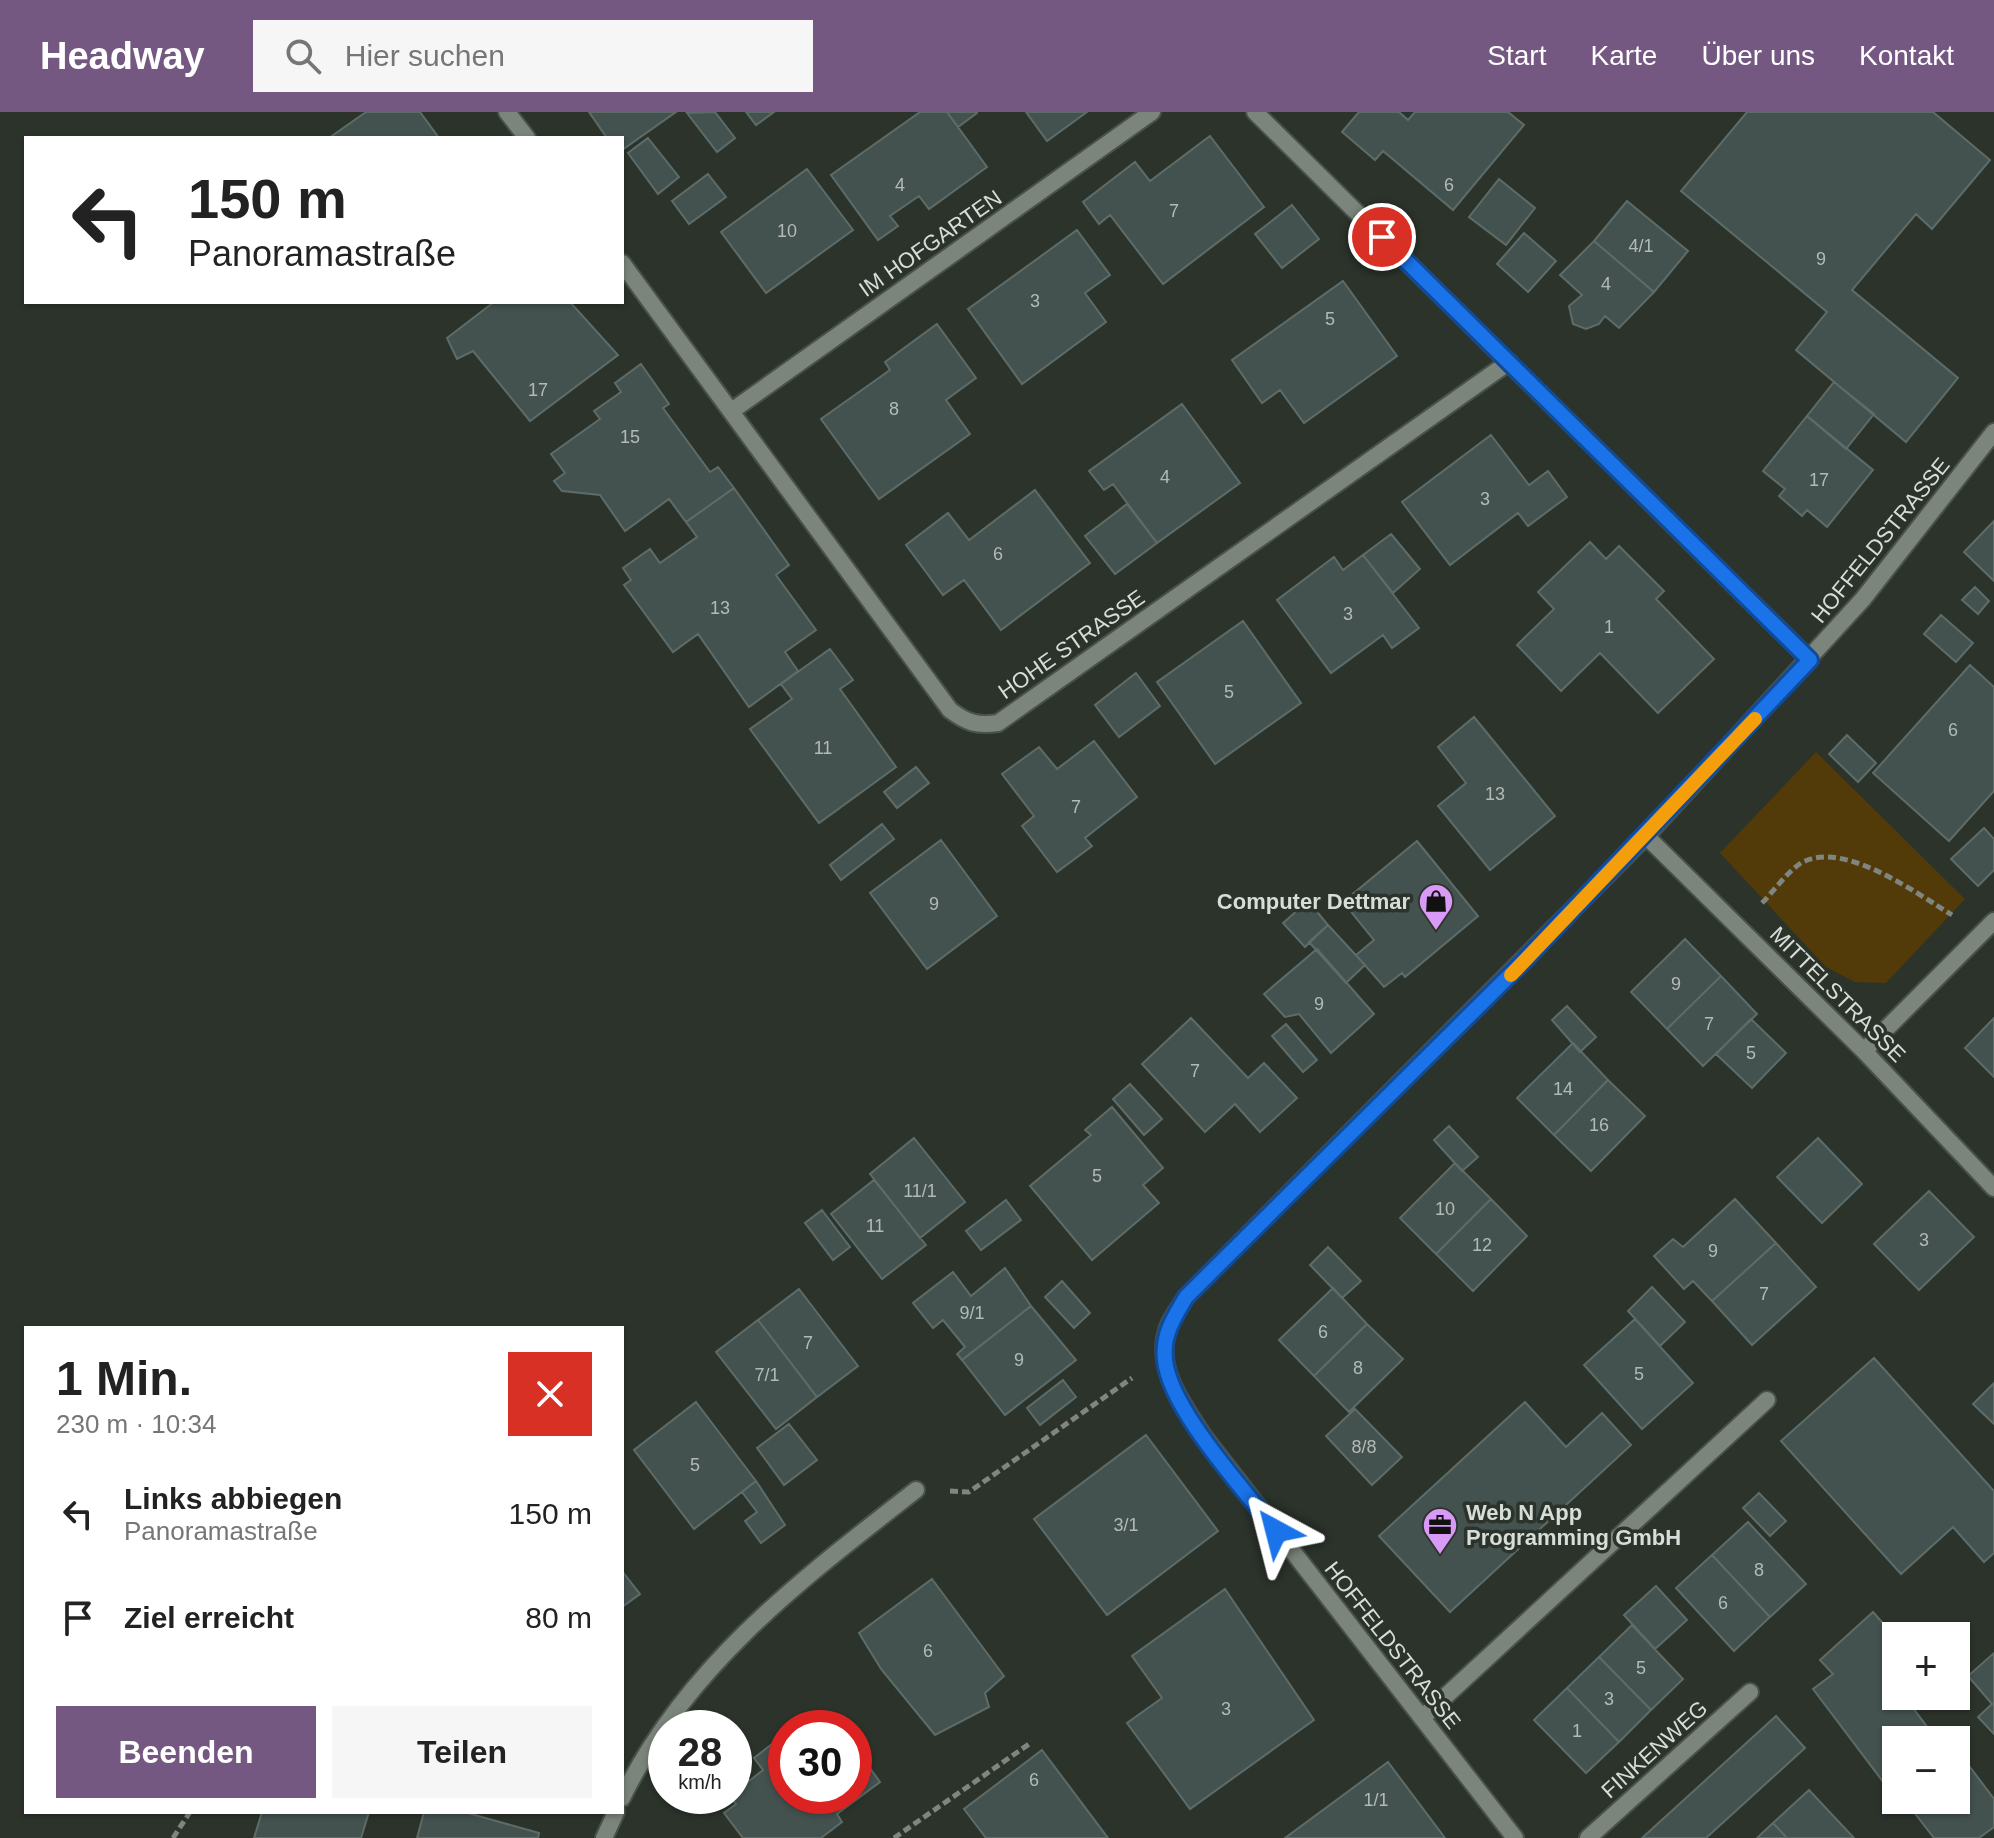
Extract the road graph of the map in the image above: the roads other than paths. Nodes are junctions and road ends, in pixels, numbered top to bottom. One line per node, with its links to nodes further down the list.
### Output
1 (507, 112): 4 (street)
2 (1152, 112): 7 (street, IM HOFGARTEN)
3 (1255, 112): 6 (street)
4 (525, 136)
5 (624, 266): 7 (street, HOHE STRASSE)
6 (1509, 362): 7 (street, HOHE STRASSE); 9 (street)
7 (733, 410)
8 (1994, 432): 9 (street, HOFFELDSTRASSE)
9 (1810, 660): 10 (street, HOFFELDSTRASSE)
10 (1646, 836): 12 (street, MITTELSTRASSE); 17 (street, HOFFELDSTRASSE)
11 (1994, 921): 12 (street)
12 (1864, 1051): 13 (street, MITTELSTRASSE)
13 (1994, 1188)
14 (1767, 1400): 17 (street)
15 (916, 1490): 18 (street)
16 (1750, 1692): 22 (street, FINKENWEG)
17 (1422, 1718): 21 (street, HOFFELDSTRASSE)
18 (624, 1795)
19 (615, 1814): 20 (street)
20 (604, 1838)
21 (1515, 1838)
22 (1588, 1838)

